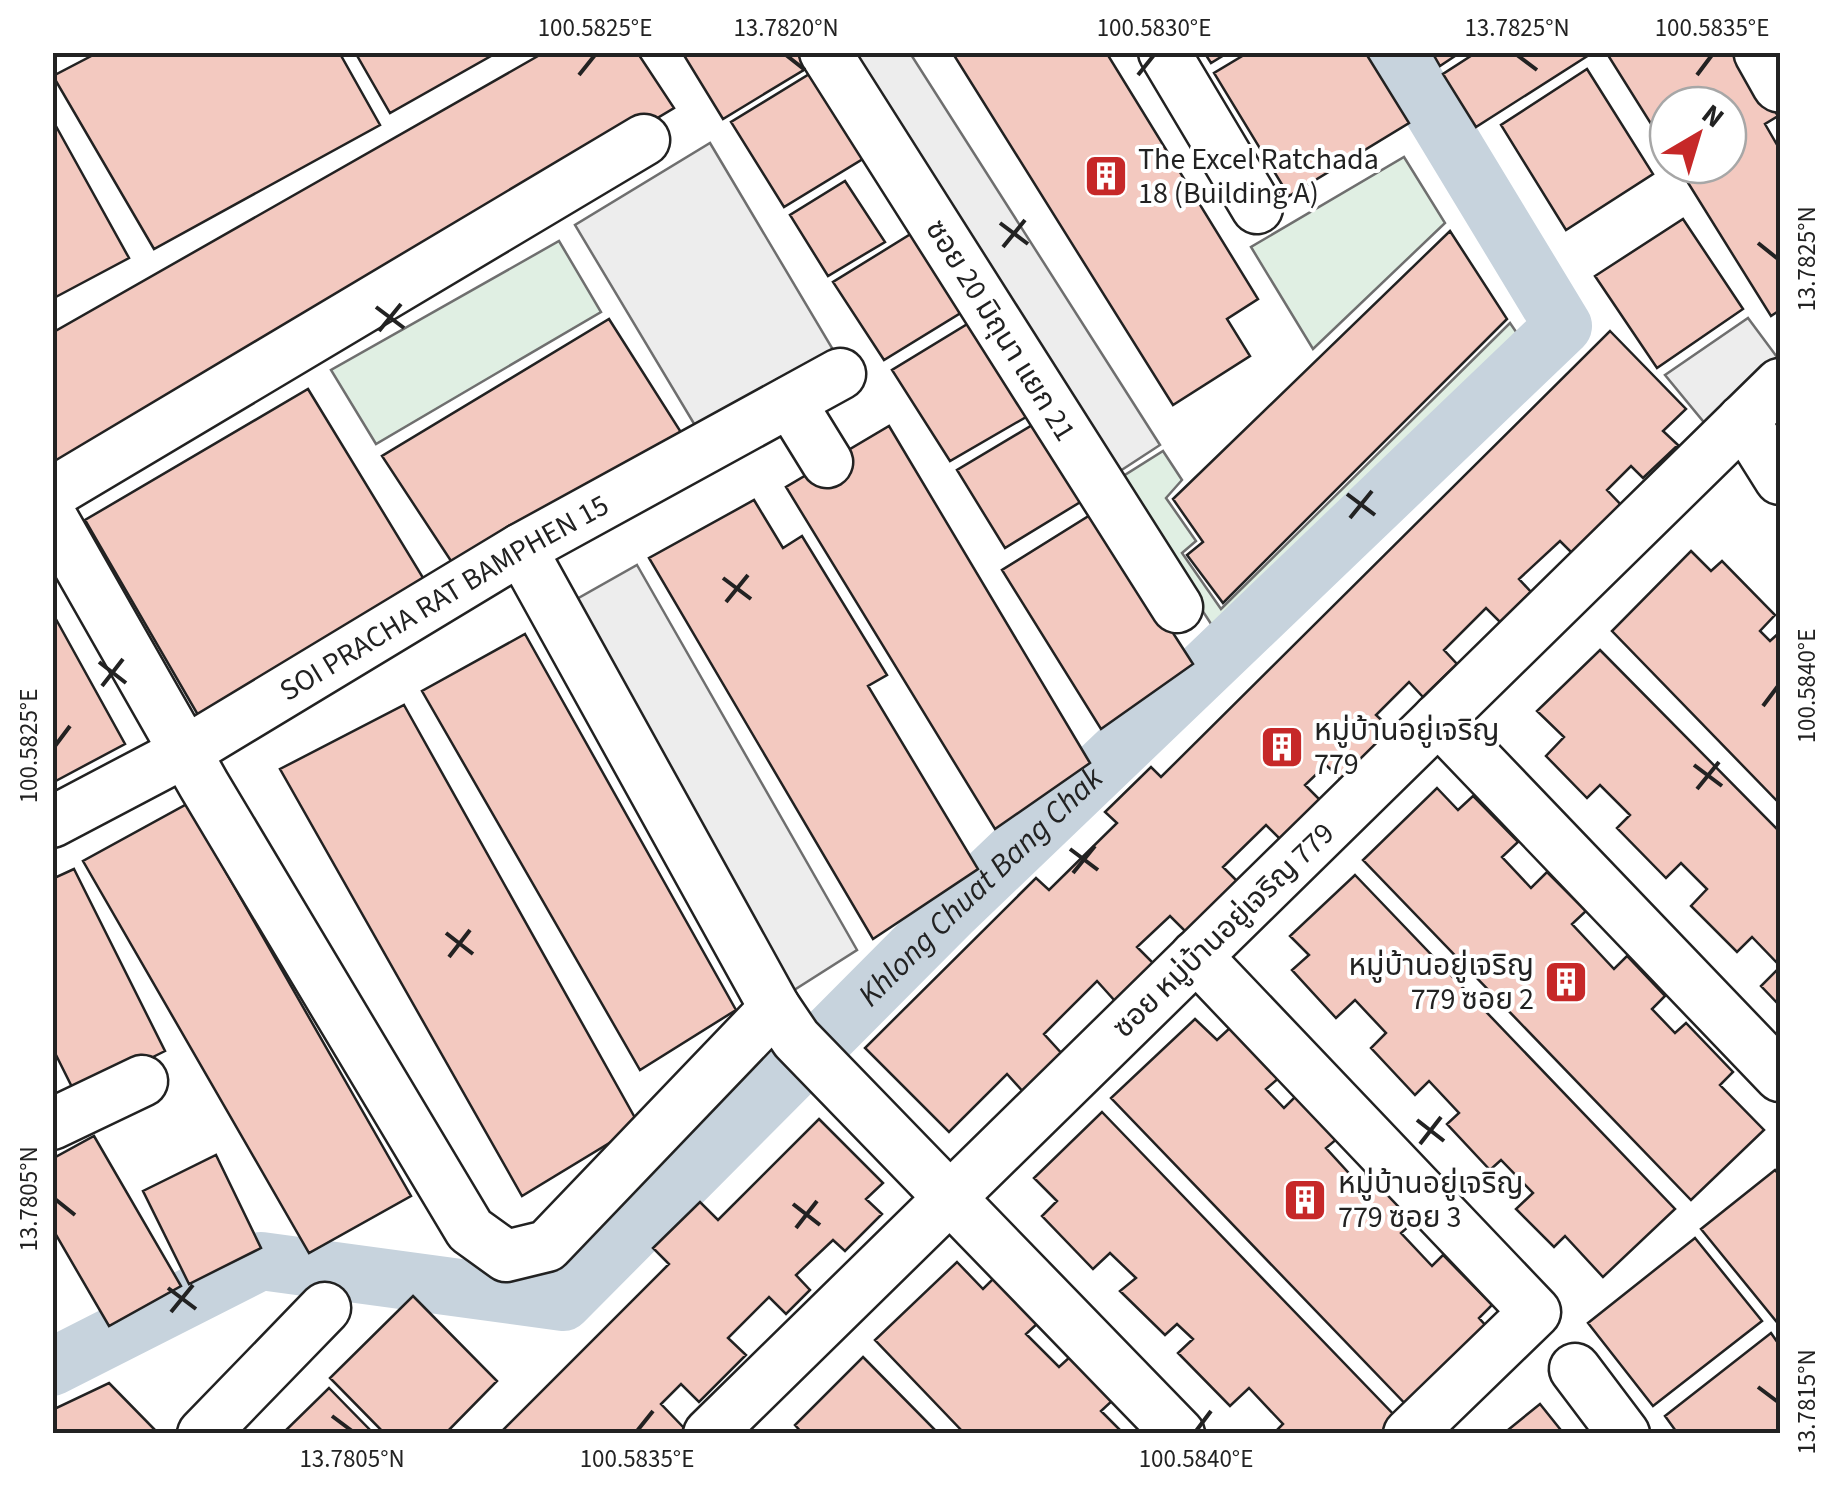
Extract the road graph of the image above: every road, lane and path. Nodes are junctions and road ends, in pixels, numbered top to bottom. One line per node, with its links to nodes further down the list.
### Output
1 (825, 52): 16 (street, ซอย 20 มิถุนา แยก 21)
2 (1164, 52): 6 (street)
3 (1762, 52): 4 (street)
4 (1780, 84)
5 (644, 140): 13 (street)
6 (1257, 208)
7 (840, 374): 9 (street, SOI PRACHA RAT BAMPHEN 15)
8 (1780, 384): 10 (street, ซอย หมู่บ้านอยู่เจริญ 779)
9 (790, 402): 11 (street); 15 (street, SOI PRACHA RAT BAMPHEN 15)
10 (1743, 420): 12 (street); 17 (street, ซอย หมู่บ้านอยู่เจริญ 779)
11 (827, 462)
12 (1780, 478)
13 (52, 493)
14 (52, 518): 18 (street)
15 (522, 550): 18 (street, SOI PRACHA RAT BAMPHEN 15); 21 (street)
16 (1177, 607)
17 (1438, 719): 20 (street, ซอย หมู่บ้านอยู่เจริญ 779); 22 (street)
18 (185, 752): 19 (street, SOI PRACHA RAT BAMPHEN 15); 21 (street)
19 (52, 822)
20 (1196, 956): 25 (street, ซอย หมู่บ้านอยู่เจริญ 779); 31 (street)
21 (798, 1038): 25 (street)
22 (1780, 1076)
23 (142, 1081): 24 (street)
24 (52, 1124)
25 (950, 1197): 29 (street, ซอย หมู่บ้านอยู่เจริญ 779); 30 (street)
26 (325, 1308): 28 (street)
27 (1575, 1369): 32 (street)
28 (203, 1434)
29 (709, 1434)
30 (1179, 1434)
31 (1409, 1434)
32 (1624, 1434)

